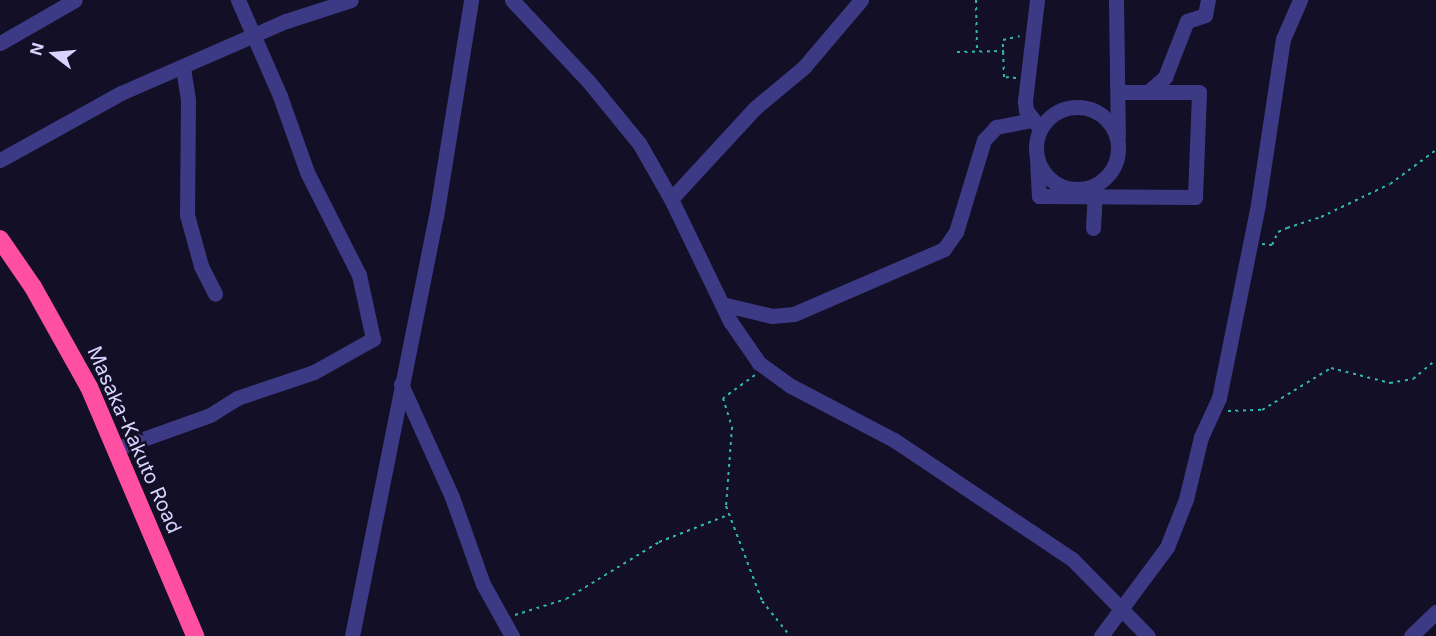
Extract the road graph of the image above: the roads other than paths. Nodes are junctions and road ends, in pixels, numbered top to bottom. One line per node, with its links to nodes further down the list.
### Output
1 (75, 0): 11 (street)
2 (238, 0): 12 (street)
3 (351, 0): 12 (street)
4 (471, 0): 26 (street)
5 (512, 0): 21 (street)
6 (861, 0): 21 (street)
7 (1037, 0): 17 (street)
8 (1116, 0): 15 (street)
9 (1208, 0): 16 (street)
10 (1300, 0): 28 (street)
11 (54, 5): 13 (street)
12 (254, 35): 14 (street); 27 (street)
13 (0, 42)
14 (183, 69): 19 (street); 24 (street)
15 (1118, 92): 16 (street); 18 (street)
16 (1148, 92): 20 (street)
17 (1037, 125): 18 (street); 20 (street); 25 (street)
18 (1118, 143): 20 (street)
19 (0, 160)
20 (1095, 191): 22 (street)
21 (671, 199): 25 (street)
22 (1093, 228)
23 (0, 239): 27 (highway, Masaka-Kakuto Road)
24 (215, 294)
25 (722, 304): 28 (street)
26 (401, 384): 31 (street); 32 (street)
27 (118, 448): 30 (highway, Masaka-Kakuto Road)
28 (1121, 605): 33 (street); 34 (street)
29 (1436, 612): 35 (street)
30 (195, 636)
31 (351, 636)
32 (512, 636)
33 (1101, 636)
34 (1148, 636)
35 (1411, 636)

